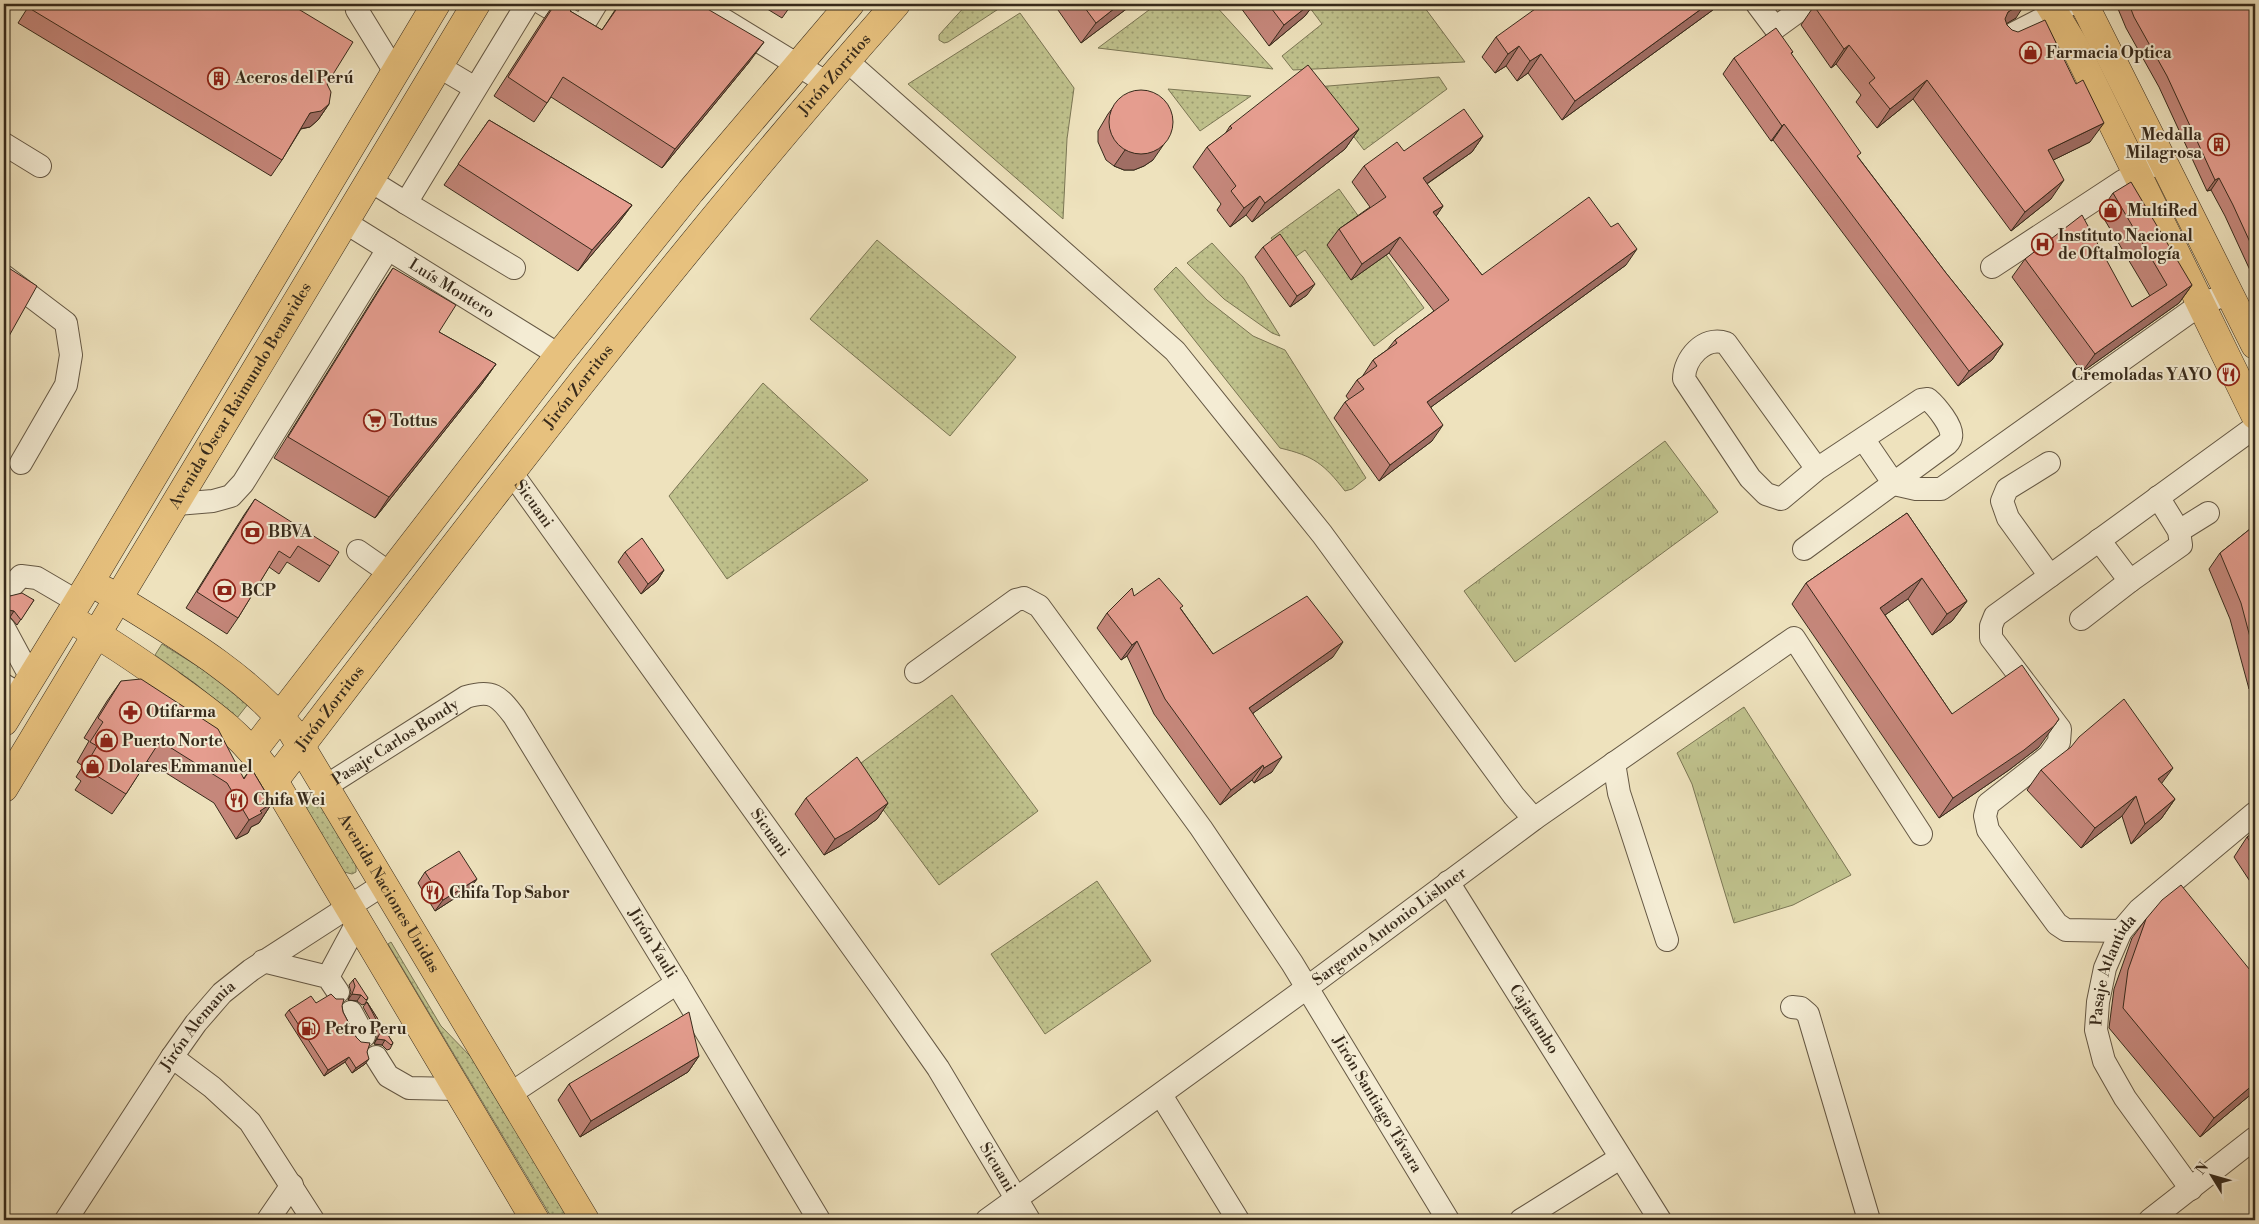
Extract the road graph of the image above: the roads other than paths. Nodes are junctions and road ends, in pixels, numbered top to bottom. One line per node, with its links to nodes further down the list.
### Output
1 (436, 4): 18 (main road, Avenida Óscar Raimundo Benavides)
2 (476, 4): 17 (main road, Avenida Óscar Raimundo Benavides)
3 (527, 4): 20 (street)
4 (543, 4): 5 (street)
5 (596, 4)
6 (698, 4): 16 (street)
7 (850, 4): 16 (main road, Jirón Zorritos)
8 (896, 4): 15 (main road, Jirón Zorritos)
9 (1757, 4): 10 (street)
10 (1808, 4)
11 (2084, 4): 22 (main road)
12 (357, 6): 18 (street)
13 (2058, 7): 14 (street); 24 (main road)
14 (2005, 38)
15 (846, 60): 19 (main road, Jirón Zorritos); 72 (street)
16 (798, 65): 19 (street); 35 (main road, Jirón Zorritos)
17 (438, 66): 20 (street); 25 (main road, Avenida Óscar Raimundo Benavides)
18 (395, 72): 56 (main road, Avenida Óscar Raimundo Benavides)
19 (827, 82): 42 (main road, Jirón Zorritos)
20 (476, 88): 26 (street)
21 (4, 144): 23 (street)
22 (2163, 160): 24 (street); 32 (main road)
23 (40, 166)
24 (2137, 174): 29 (street); 33 (main road)
25 (368, 180): 26 (street); 27 (main road, Avenida Óscar Raimundo Benavides)
26 (406, 203): 30 (street)
27 (343, 221): 28 (street, Luís Montero); 45 (main road, Avenida Óscar Raimundo Benavides)
28 (388, 249): 35 (street, Luís Montero); 45 (street)
29 (1992, 267)
30 (514, 268)
31 (4, 276): 39 (street)
32 (2228, 294): 33 (street); 34 (main road)
33 (2201, 304): 36 (main road); 43 (street)
34 (2255, 345)
35 (559, 355): 51 (main road, Jirón Zorritos)
36 (2255, 415)
37 (2255, 427): 44 (street)
38 (1864, 440): 41 (street); 43 (street); 43 (street)
39 (21, 463)
40 (2049, 463): 52 (street)
41 (1817, 470): 41 (street)
42 (511, 472): 65 (main road, Jirón Zorritos); 94 (street, Sicuani)
43 (1894, 484): 49 (street)
44 (2158, 497): 47 (street); 48 (street)
45 (177, 504): 55 (main road, Avenida Óscar Raimundo Benavides)
46 (2208, 513): 47 (street)
47 (2179, 532): 53 (street)
48 (2099, 540): 52 (street); 53 (street)
49 (1804, 550)
50 (358, 551): 51 (street)
51 (391, 574): 63 (main road, Jirón Zorritos)
52 (2050, 576): 77 (street)
53 (2130, 581): 57 (street)
54 (9, 589): 56 (street)
55 (119, 600): 56 (main road, Avenida Naciones Unidas); 59 (main road, Avenida Óscar Raimundo Benavides); 63 (main road, Avenida Naciones Unidas)
56 (79, 601): 59 (main road); 61 (main road, Avenida Óscar Raimundo Benavides)
57 (2081, 620)
58 (4, 628): 61 (street)
59 (97, 634): 66 (main road); 70 (main road, Avenida Óscar Raimundo Benavides)
60 (916, 672): 81 (street, Jirón Santiago Távara)
61 (18, 686): 64 (main road, Avenida Óscar Raimundo Benavides)
62 (466, 697): 69 (street, Pasaje Carlos Bondy); 80 (street, Jirón Yauli)
63 (280, 716): 65 (main road, Avenida Naciones Unidas); 66 (main road, Jirón Zorritos)
64 (4, 722)
65 (301, 745): 68 (main road, Jirón Zorritos); 69 (main road, Avenida Naciones Unidas)
66 (253, 751): 68 (main road)
67 (1614, 763): 72 (street, Sargento Antonio Lishner); 73 (street, Sargento Antonio Lishner); 78 (street)
68 (274, 781): 76 (main road)
69 (326, 786): 75 (main road, Avenida Naciones Unidas)
70 (4, 788)
71 (2255, 813): 77 (street, Pasaje Atlantida)
72 (1534, 819): 74 (street, Sargento Antonio Lishner)
73 (1921, 834)
74 (1448, 882): 81 (street, Sargento Antonio Lishner); 91 (street, Cajatambo)
75 (384, 884): 76 (street, Jirón Alemania); 88 (main road, Avenida Naciones Unidas)
76 (352, 915): 79 (street, Jirón Alemania); 79 (street); 87 (main road)
77 (2121, 931): 93 (street, Pasaje Atlantida)
78 (1667, 940)
79 (263, 961): 85 (street, Jirón Alemania)
80 (677, 983): 88 (street); 100 (street, Jirón Yauli)
81 (1308, 988): 89 (street, Sargento Antonio Lishner); 104 (street, Jirón Santiago Távara)
82 (1792, 1007): 107 (street)
83 (351, 1012): 84 (street)
84 (364, 1036)
85 (172, 1057): 92 (street); 95 (street, Jirón Alemania)
86 (376, 1057): 87 (street)
87 (456, 1089): 98 (main road)
88 (510, 1094): 99 (main road, Avenida Naciones Unidas)
89 (1161, 1095): 94 (street, Sargento Antonio Lishner); 103 (street)
90 (2255, 1138): 93 (street)
91 (1620, 1158): 105 (street); 106 (street, Cajatambo)
92 (292, 1185): 96 (street); 97 (street)
93 (2191, 1189): 108 (street)
94 (1017, 1200): 101 (street, Sargento Antonio Lishner); 102 (street, Sicuani)
95 (66, 1220)
96 (268, 1220)
97 (312, 1220)
98 (535, 1220)
99 (585, 1220)
100 (819, 1220)
101 (987, 1220)
102 (1030, 1220)
103 (1238, 1220)
104 (1448, 1220)
105 (1521, 1220)
106 (1660, 1220)
107 (1869, 1220)
108 (2150, 1220)

